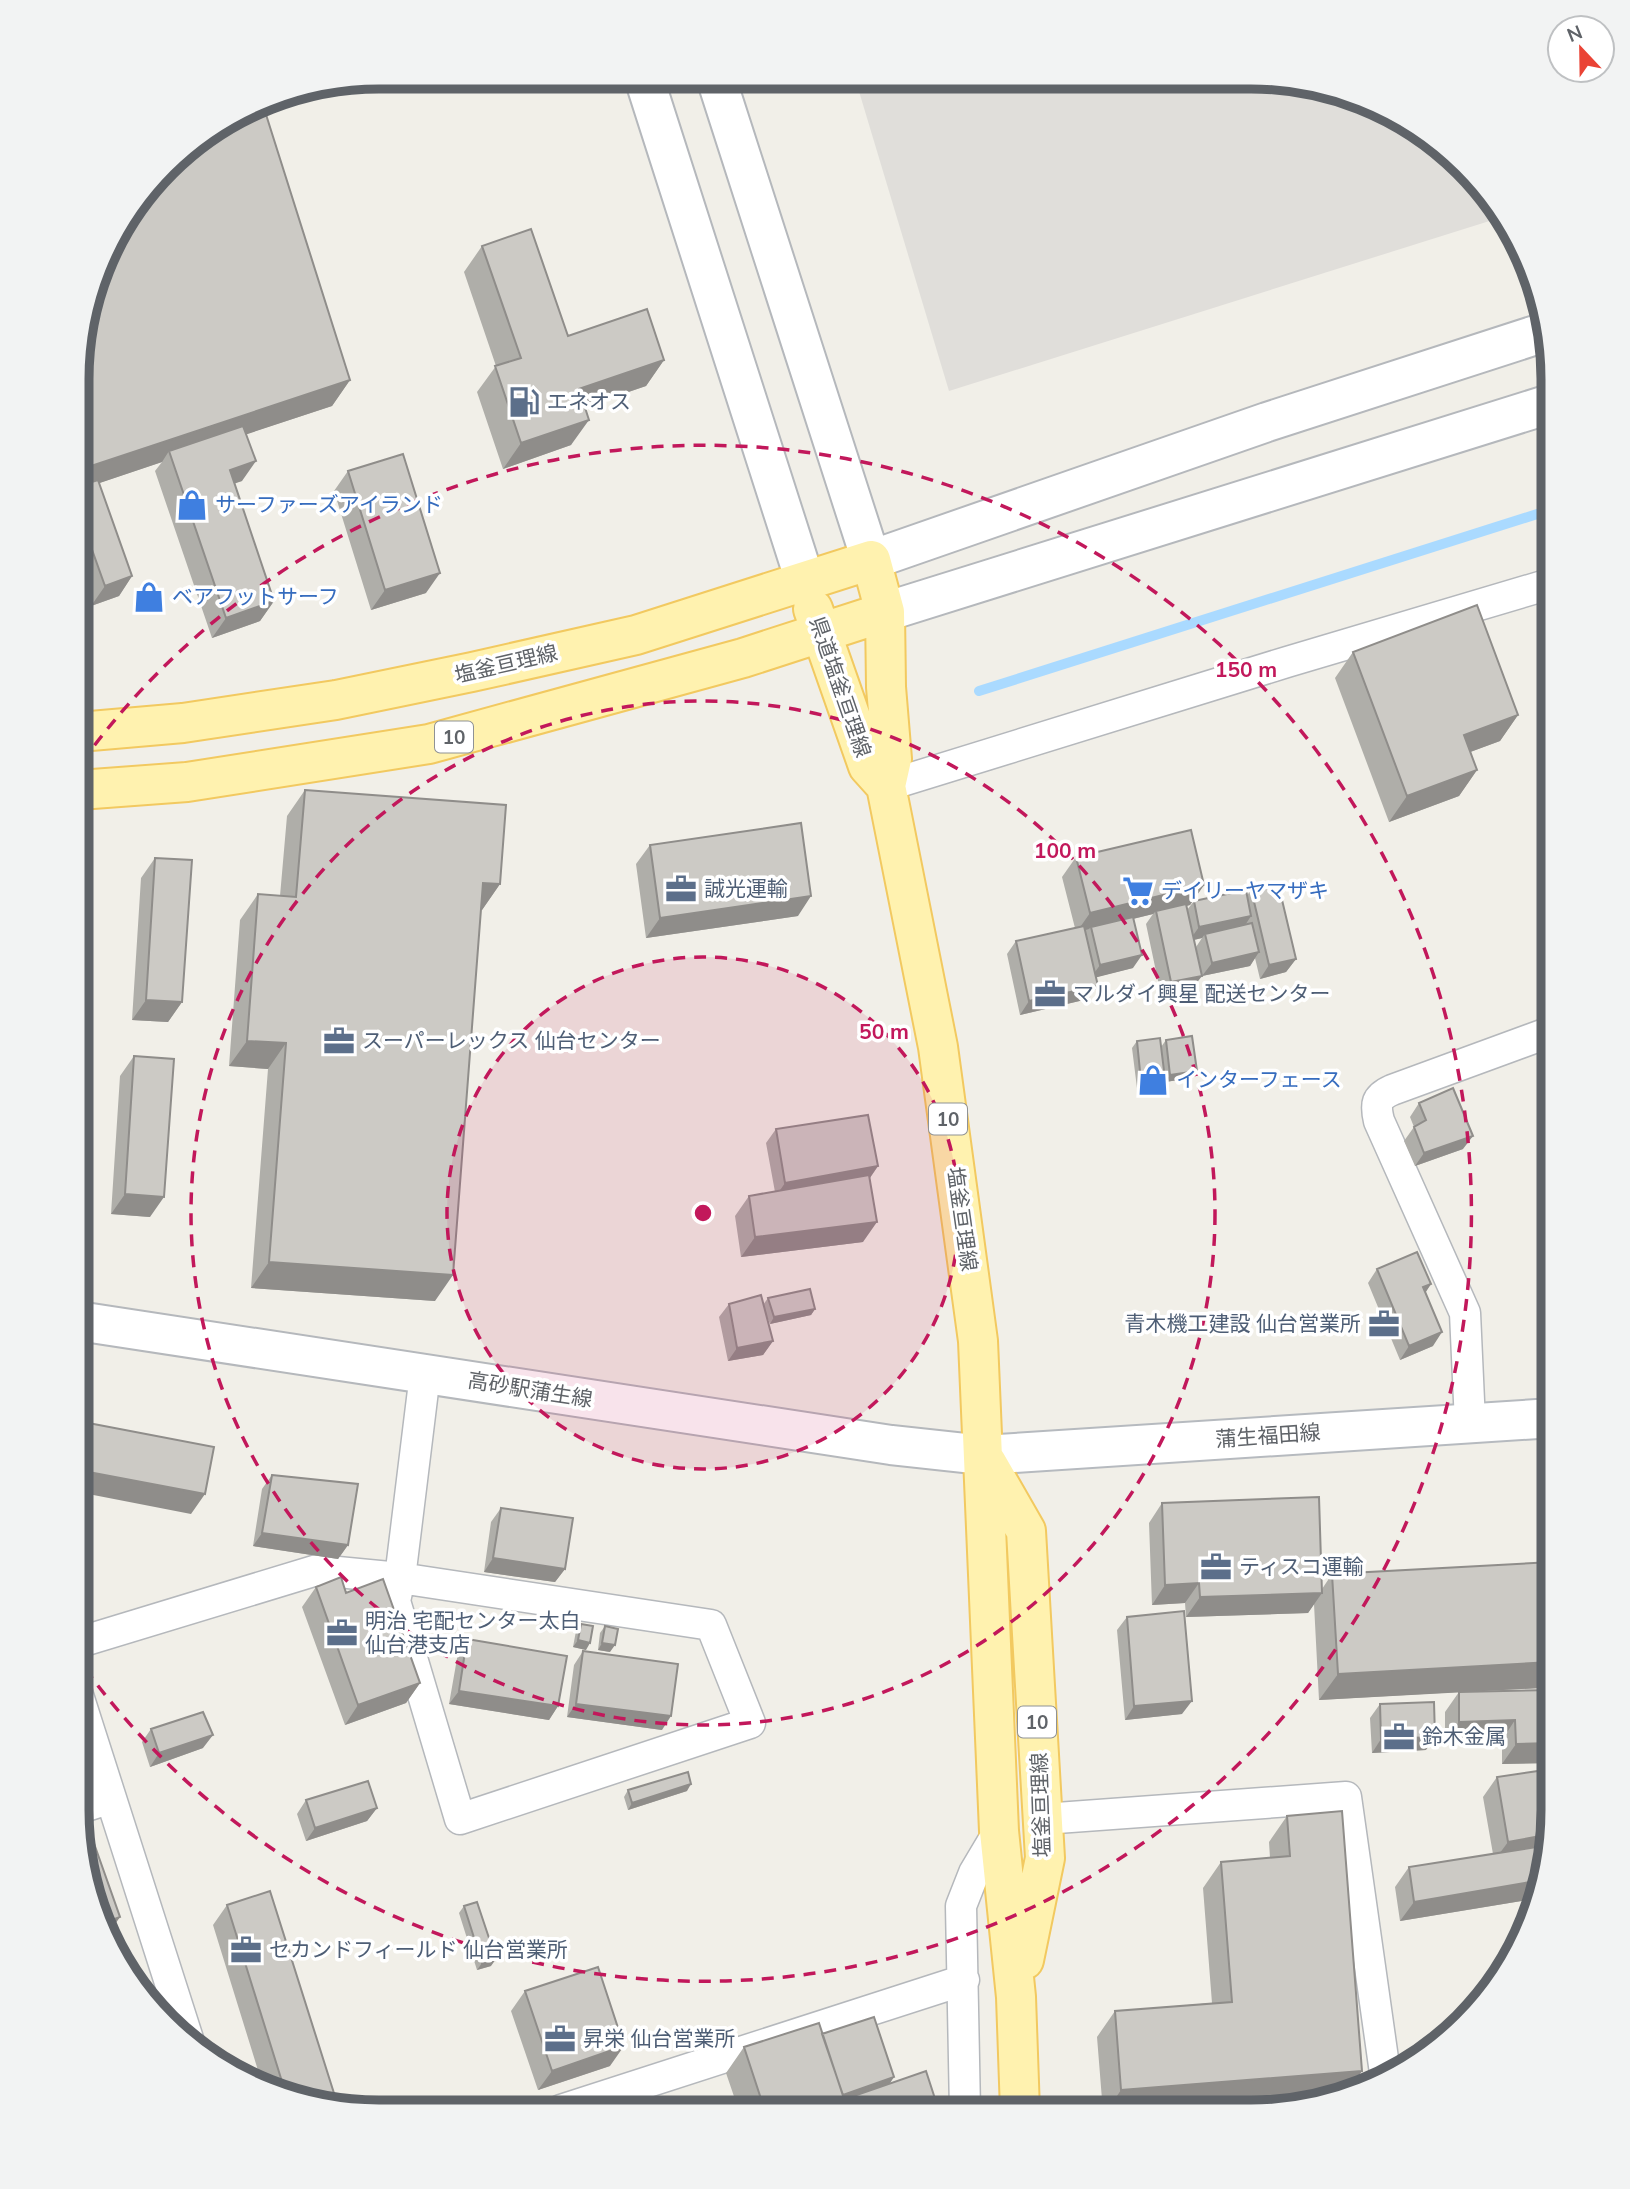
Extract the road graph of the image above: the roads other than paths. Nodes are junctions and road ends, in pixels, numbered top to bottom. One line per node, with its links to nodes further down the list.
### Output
1 (648, 89): 6 (street)
2 (720, 89): 5 (street)
3 (1537, 335): 5 (street)
4 (1541, 406): 8 (street)
5 (871, 560): 6 (main road, 塩釜亘理線); 8 (main road, 塩釜亘理線 / 10)
6 (805, 581): 9 (main road, 県道塩釜亘理線 / 10); 10 (main road, 塩釜亘理線)
7 (1541, 587): 11 (street)
8 (886, 612): 9 (main road, 10); 11 (main road, 塩釜亘理線 / 10)
9 (820, 634): 11 (main road, 県道塩釜亘理線 / 10); 12 (main road, 10)
10 (89, 731)
11 (882, 771): 18 (main road, 塩釜亘理線 / 10)
12 (89, 789)
13 (1541, 1035): 17 (street)
14 (89, 1323): 15 (street, 高砂駅蒲生線)
15 (425, 1374): 18 (street, 高砂駅蒲生線); 19 (street)
16 (1541, 1419): 17 (street, 蒲生福田線)
17 (1470, 1423): 18 (street, 蒲生福田線)
18 (983, 1455): 22 (main road, 塩釜亘理線 / 10); 26 (main road, 塩釜亘理線 / 10)
19 (400, 1578): 19 (street); 20 (street)
20 (89, 1639)
21 (89, 1729): 23 (street)
22 (1038, 1730): 25 (main road, 塩釜亘理線 / 10); 26 (main road)
23 (111, 1798): 24 (street); 29 (street)
24 (89, 1805)
25 (1043, 1819): 28 (main road, 塩釜亘理線 / 10); 30 (street)
26 (999, 1831): 27 (street); 28 (main road, 塩釜亘理線 / 10)
27 (964, 1980): 31 (street); 32 (street)
28 (1016, 1997): 33 (main road, 塩釜亘理線 / 10)
29 (183, 2023)
30 (1383, 2068)
31 (592, 2100)
32 (965, 2100)
33 (1020, 2100)

